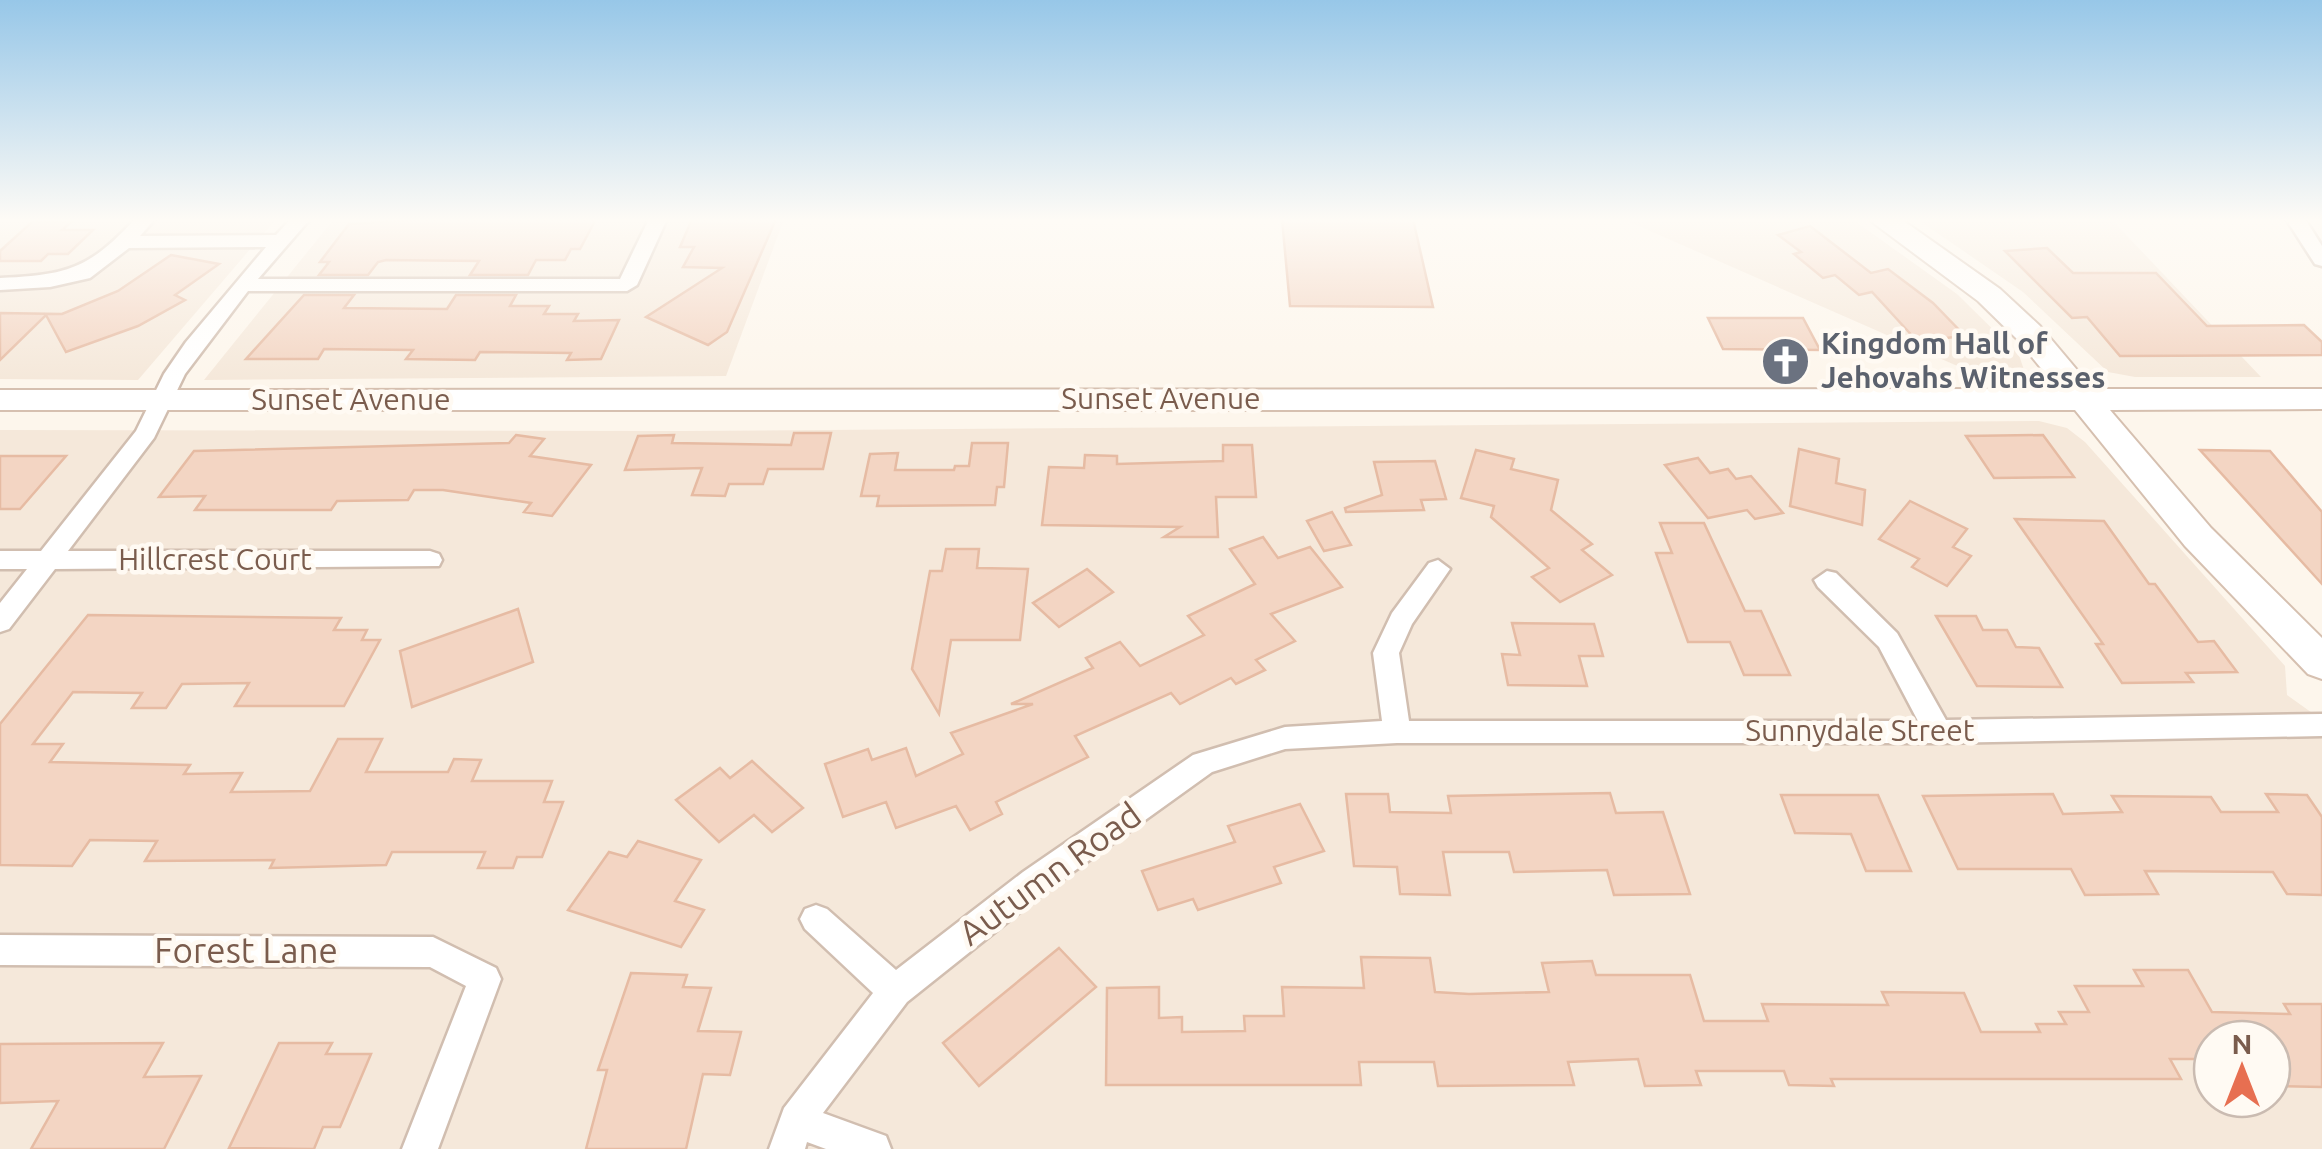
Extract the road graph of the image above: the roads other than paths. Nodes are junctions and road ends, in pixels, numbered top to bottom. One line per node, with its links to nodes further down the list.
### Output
1 (88, 273): 5 (street)
2 (255, 273): 6 (street)
3 (632, 273): 6 (street)
4 (1958, 273): 7 (main road)
5 (0, 284)
6 (244, 285): 10 (street)
7 (2084, 398): 8 (main road, Sunset Avenue); 10 (main road, Sunset Avenue); 17 (main road)
8 (2322, 398)
9 (0, 400): 10 (main road, Sunset Avenue)
10 (158, 400): 12 (street)
11 (0, 560): 12 (street, Hillcrest Court)
12 (50, 560): 13 (street, Hillcrest Court); 16 (street)
13 (430, 560)
14 (1438, 569): 19 (street)
15 (1828, 580): 20 (street)
16 (0, 622)
17 (2322, 663)
18 (2322, 725): 20 (street, Sunnydale Street)
19 (1397, 732): 20 (street, Sunnydale Street); 23 (street, Autumn Road)
20 (1938, 732)
21 (816, 920): 23 (street)
22 (0, 950): 25 (street, Forest Lane)
23 (895, 990): 24 (street, Autumn Road)
24 (791, 1134): 26 (street)
25 (420, 1149)
26 (873, 1149)

